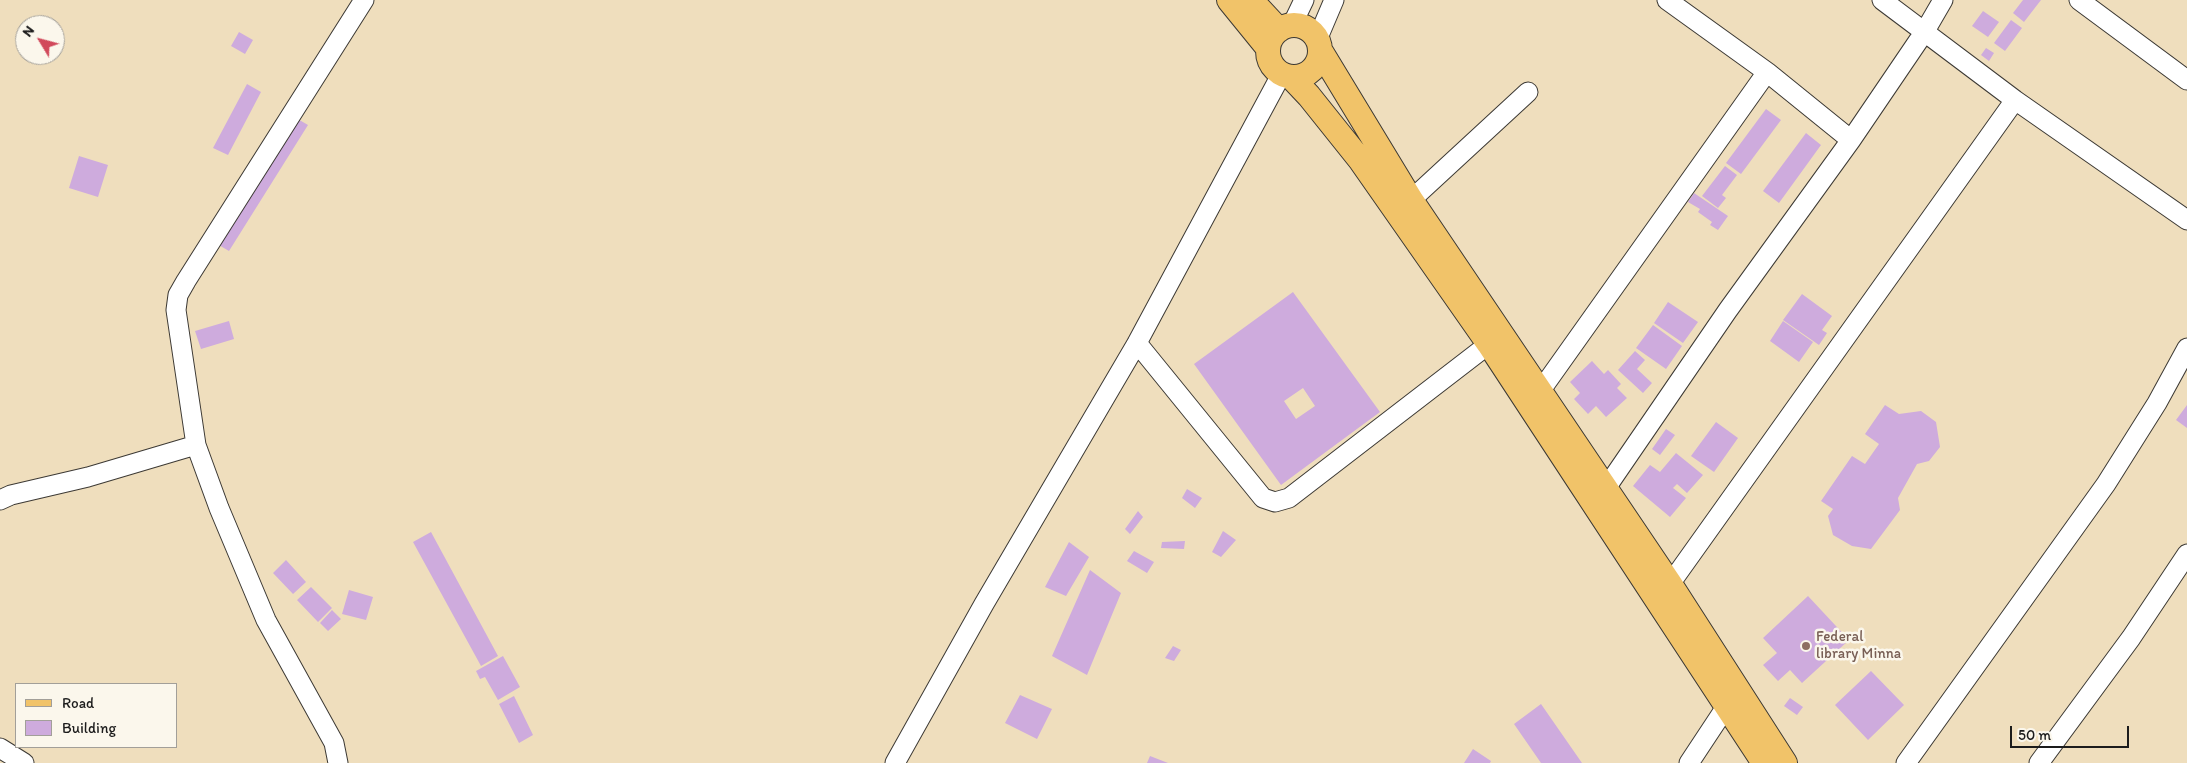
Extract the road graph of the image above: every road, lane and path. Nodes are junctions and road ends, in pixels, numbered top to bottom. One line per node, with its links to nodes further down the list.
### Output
1 (364, 0): 25 (street)
2 (1229, 0): 11 (main road)
3 (1251, 0): 11 (main road)
4 (1304, 0): 11 (street)
5 (1334, 0): 12 (street)
6 (1667, 0): 13 (street)
7 (1882, 0): 10 (street)
8 (1942, 0): 10 (street)
9 (2079, 0): 15 (street)
10 (1925, 31): 17 (street); 18 (street)
11 (1279, 34): 12 (main road); 14 (main road)
12 (1318, 45): 14 (main road); 19 (main road)
13 (1767, 72): 18 (street); 24 (street)
14 (1287, 76): 21 (street); 22 (main road)
15 (2187, 80)
16 (1528, 92): 19 (street)
17 (2015, 100): 20 (street); 29 (street)
18 (1851, 140): 26 (street)
19 (1411, 200): 24 (main road)
20 (2187, 220)
21 (1137, 343): 22 (street); 35 (street)
22 (1488, 344): 30 (main road)
23 (2187, 348): 38 (street)
24 (1541, 390): 26 (main road)
25 (196, 445): 27 (street); 34 (street)
26 (1606, 488): 29 (main road)
27 (0, 500)
28 (2187, 554): 39 (street)
29 (1670, 584): 37 (main road)
30 (1726, 707): 32 (main road); 36 (street)
31 (0, 748): 33 (street)
32 (1758, 760)
33 (24, 763)
34 (338, 763)
35 (895, 763)
36 (1689, 763)
37 (1785, 763)
38 (1906, 763)
39 (2039, 763)

